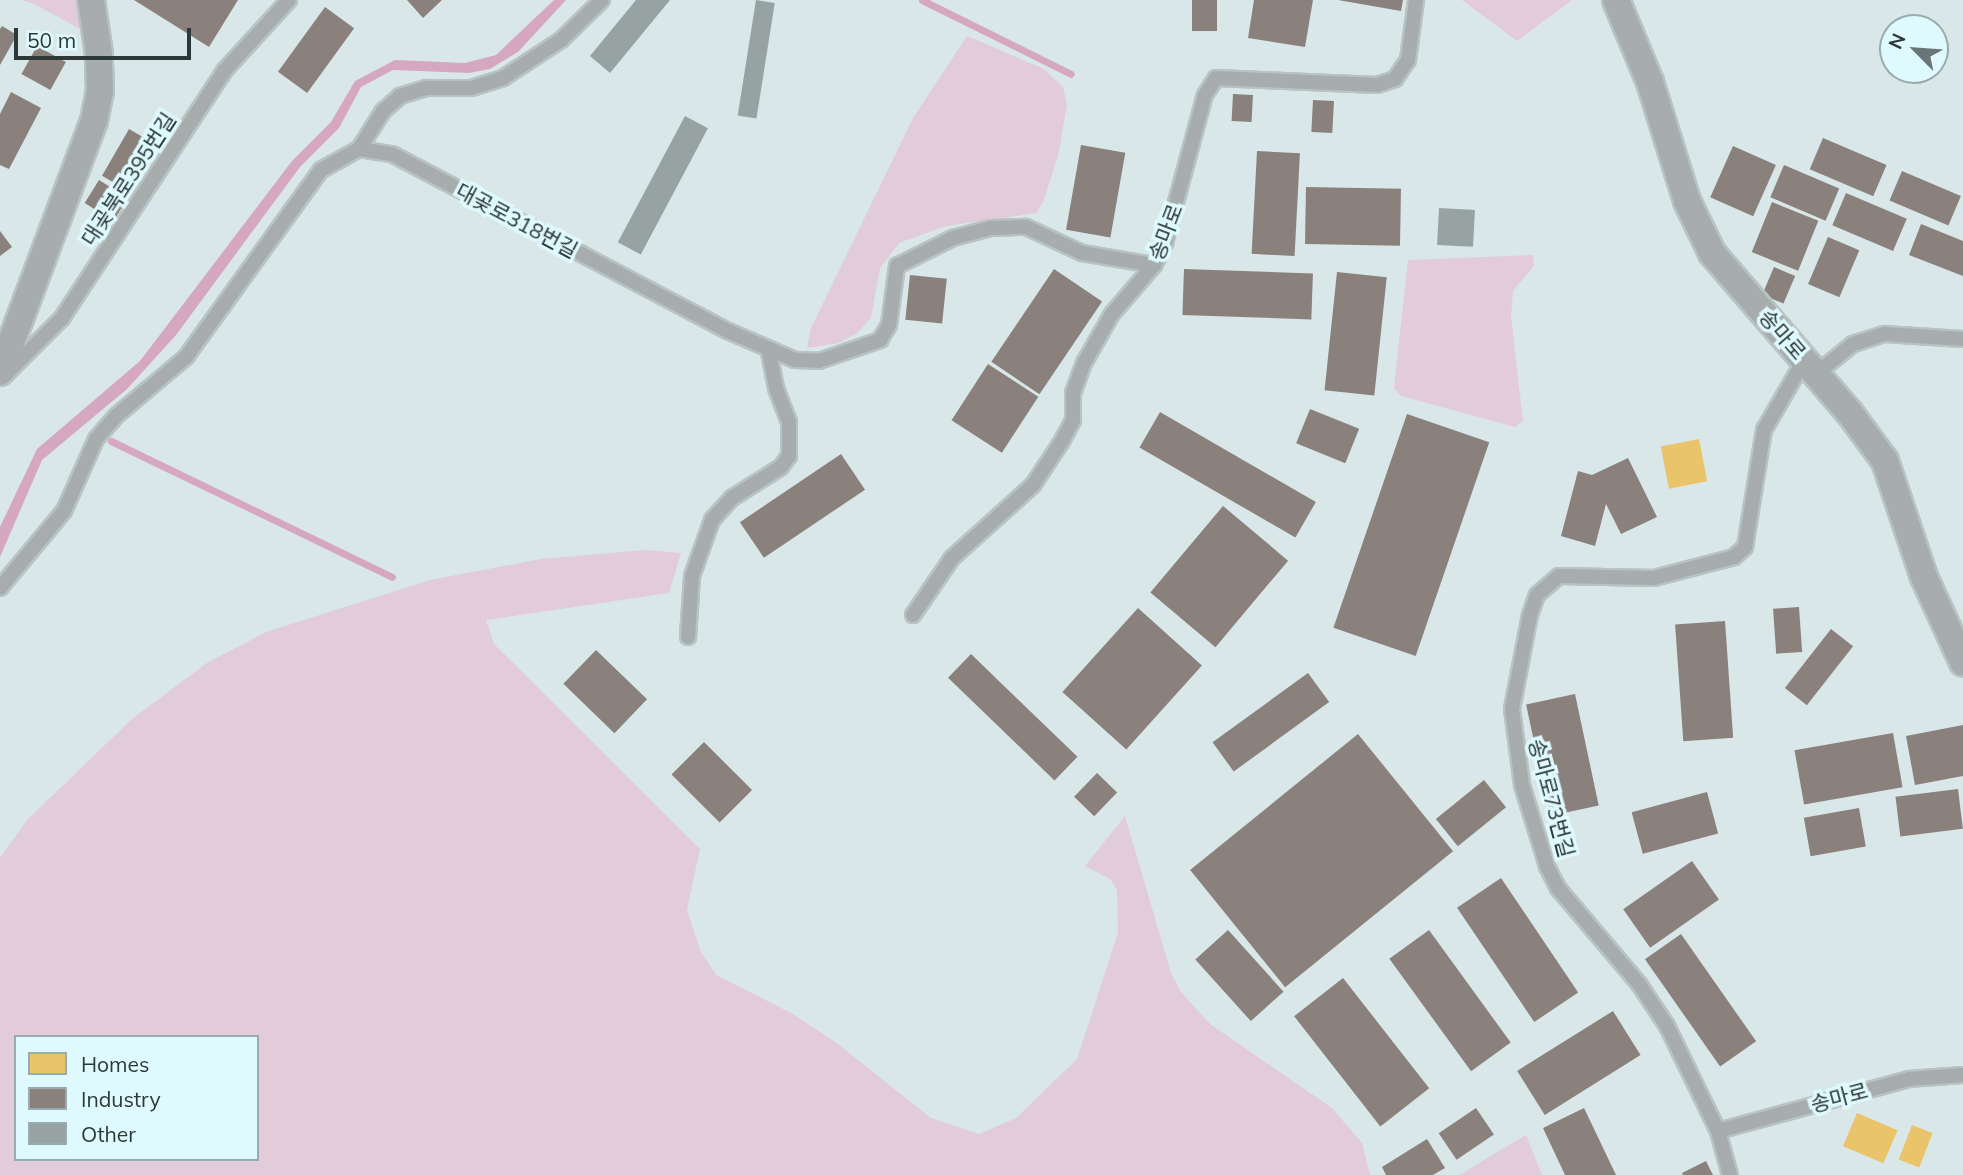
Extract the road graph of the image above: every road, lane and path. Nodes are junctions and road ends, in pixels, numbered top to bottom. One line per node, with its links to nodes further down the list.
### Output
1 (91, 0): 11 (street)
2 (289, 0): 11 (lane, 대곶북로395번길)
3 (602, 0): 6 (lane)
4 (1416, 0): 7 (lane, 송마로)
5 (1616, 0): 10 (street, 송마로)
6 (359, 149): 9 (lane, 대곶로318번길); 12 (lane)
7 (1154, 265): 9 (lane, 대곶로318번길); 13 (lane, 송마로)
8 (1963, 339): 10 (lane)
9 (769, 351): 14 (lane)
10 (1811, 366): 15 (street, 송마로); 17 (lane, 송마로73번길)
11 (1, 367)
12 (0, 588)
13 (913, 615)
14 (688, 637)
15 (1963, 662)
16 (1963, 1075): 17 (lane, 송마로)
17 (1718, 1131): 18 (lane, 송마로73번길)
18 (1730, 1175)

